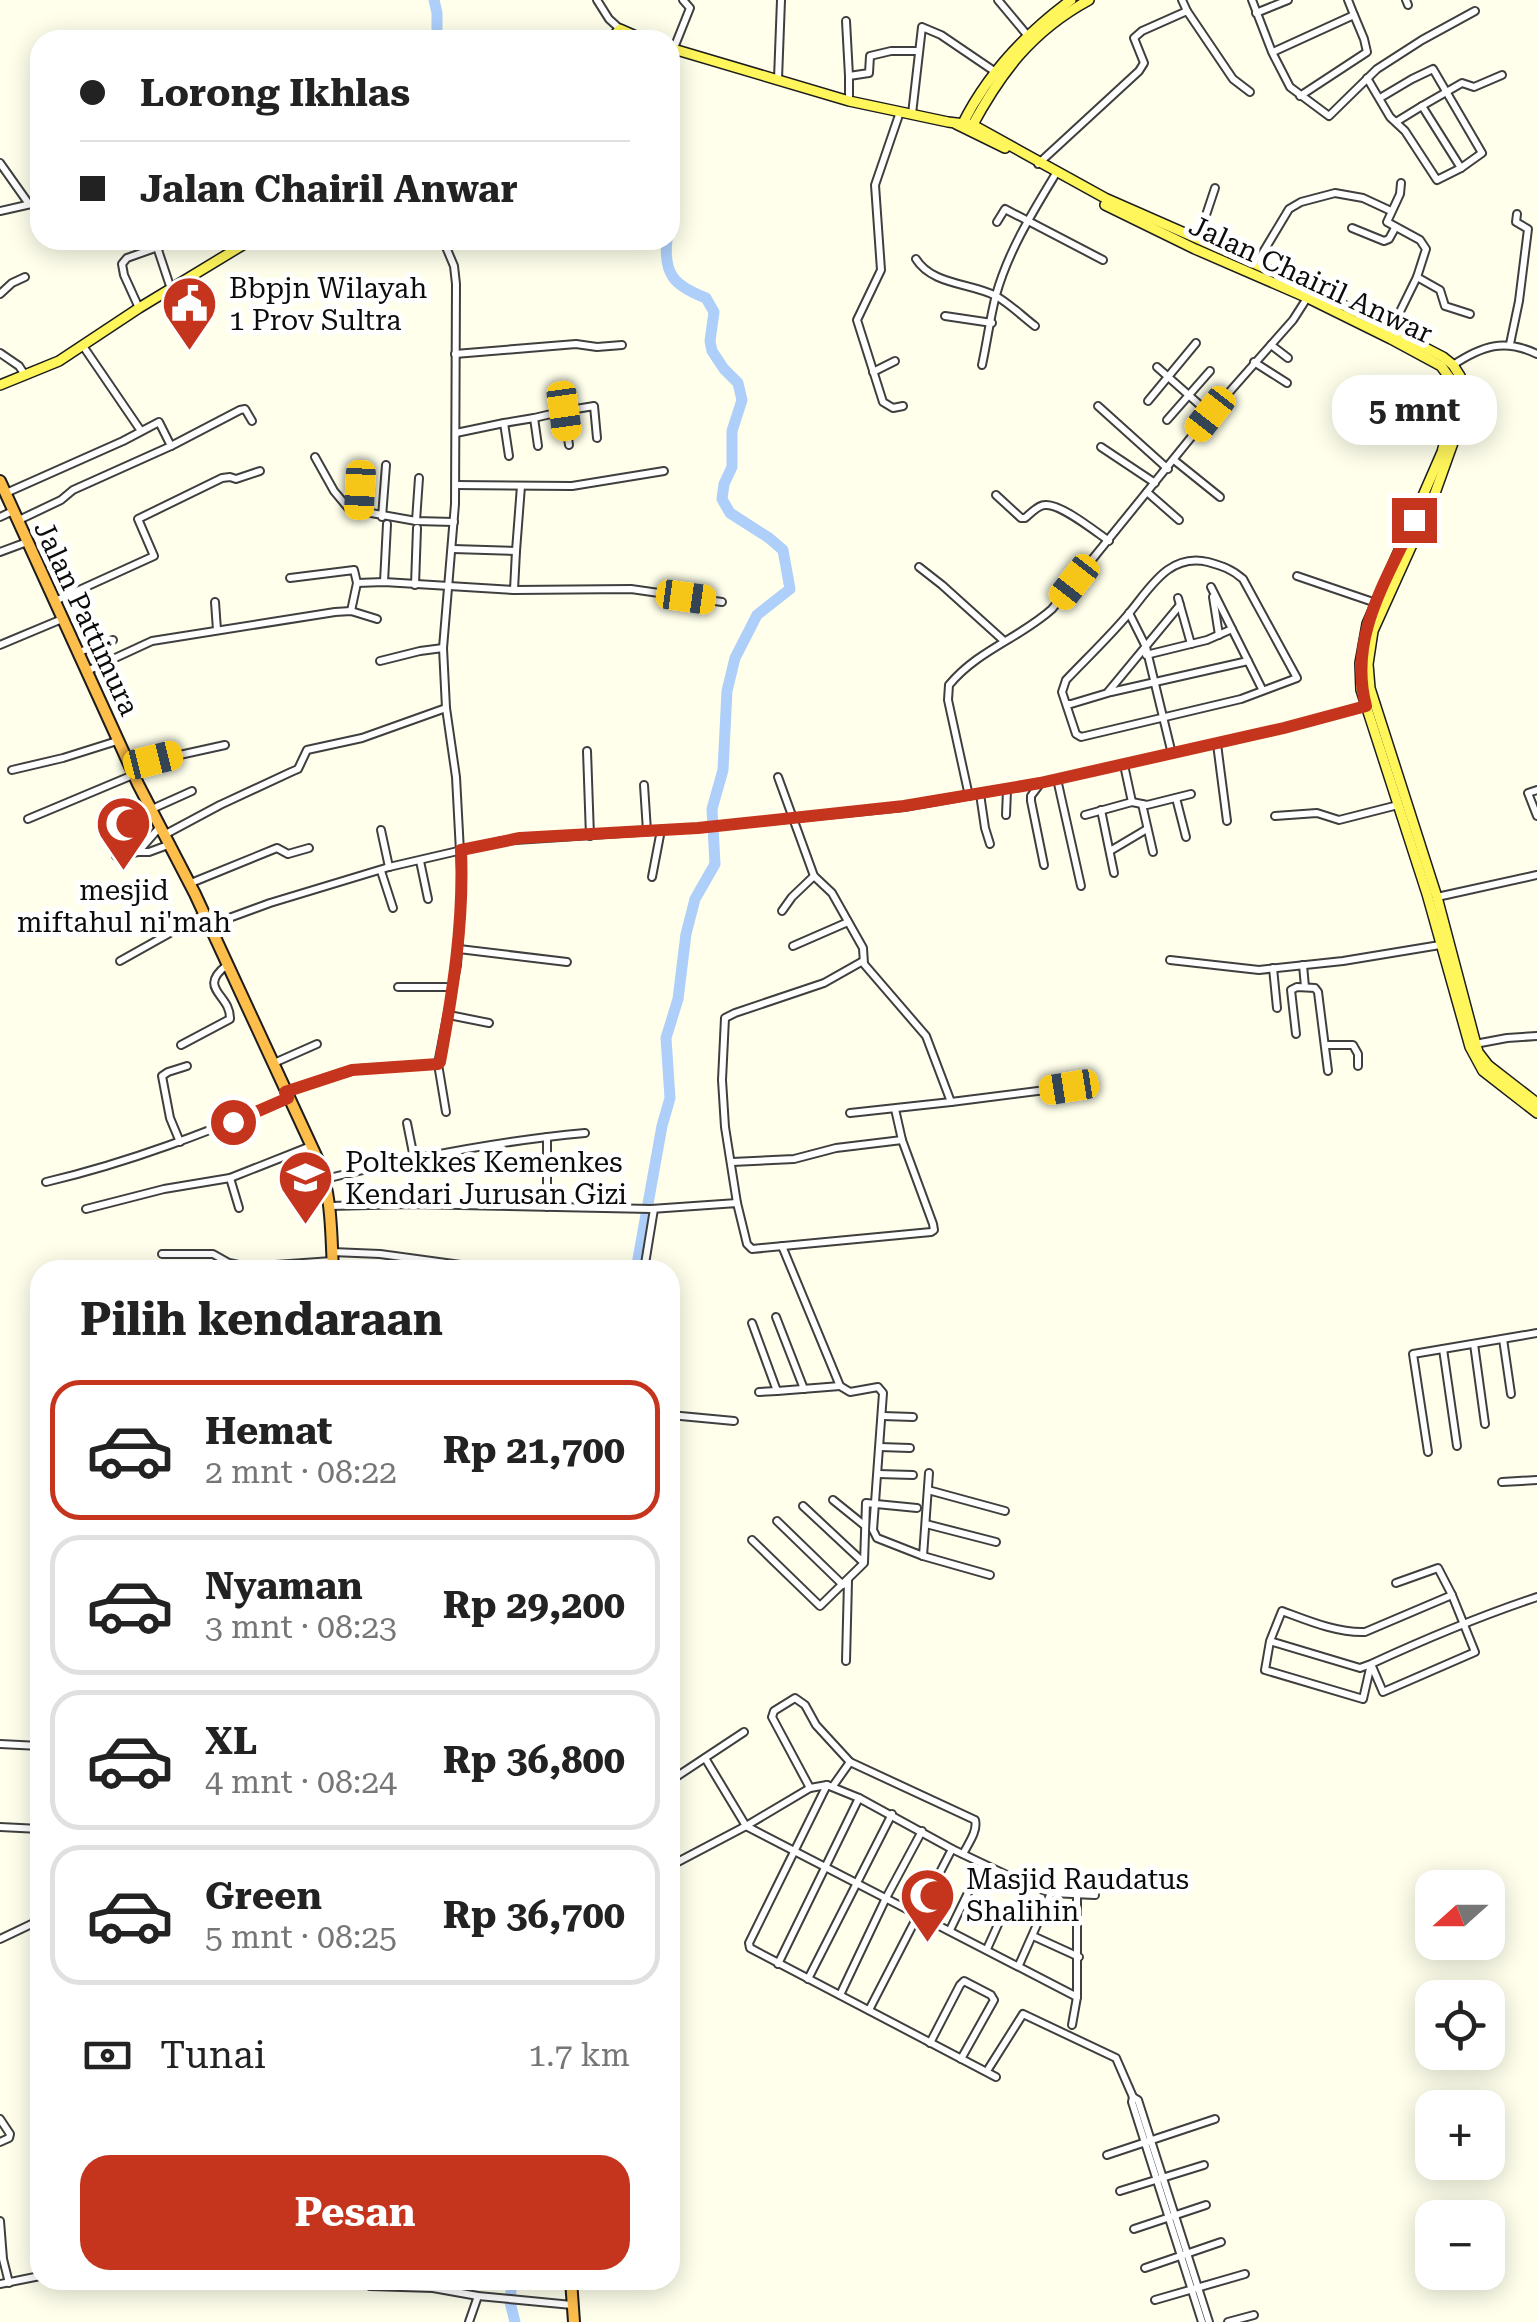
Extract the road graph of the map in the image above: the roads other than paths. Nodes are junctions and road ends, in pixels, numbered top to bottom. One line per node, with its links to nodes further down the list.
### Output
1 (597, 0): 16 (street)
2 (683, 0): 17 (street)
3 (781, 0): 26 (street)
4 (998, 0): 18 (street)
5 (1071, 0): 18 (main road)
6 (1089, 0): 36 (main road)
7 (1182, 0): 11 (street)
8 (1252, 0): 13 (street)
9 (1288, 0): 13 (street)
10 (1348, 0): 14 (street)
11 (1187, 11): 28 (street); 38 (street)
12 (1475, 11): 25 (street)
13 (1256, 14): 20 (street)
14 (1354, 16): 20 (street); 29 (street)
15 (846, 22): 24 (street)
16 (620, 29)
17 (680, 32)
18 (1028, 36): 22 (main road)
19 (918, 51): 22 (street); 24 (street); 34 (street)
20 (1272, 52): 29 (street)
21 (680, 54): 26 (main road, Jalan Chairil Anwar)
22 (994, 71): 36 (main road)
23 (1502, 75): 27 (street)
24 (849, 76): 31 (street)
25 (1367, 78): 29 (street); 30 (street)
26 (778, 79): 31 (main road, Jalan Chairil Anwar)
27 (1446, 91): 30 (street); 32 (street); 39 (street)
28 (1250, 92)
29 (1300, 96)
30 (1380, 98): 35 (street)
31 (848, 101): 33 (main road, Jalan Chairil Anwar)
32 (1422, 106): 35 (street); 39 (street)
33 (900, 112): 34 (main road, Jalan Chairil Anwar); 86 (street)
34 (912, 114): 36 (main road, Jalan Chairil Anwar)
35 (1396, 122): 39 (street)
36 (964, 126): 38 (main road, Jalan Chairil Anwar)
37 (0, 163): 43 (street)
38 (1039, 163): 40 (main road, Jalan Chairil Anwar); 51 (main road, Jalan Chairil Anwar)
39 (1461, 168)
40 (1055, 176): 47 (street); 63 (main road, Jalan Chairil Anwar)
41 (1401, 184): 45 (street)
42 (1215, 188): 51 (street)
43 (28, 204): 44 (street)
44 (0, 211)
45 (1391, 212): 50 (street); 58 (street)
46 (1517, 214): 72 (street)
47 (1029, 220): 48 (street); 57 (street); 64 (street)
48 (998, 222)
49 (1352, 228): 50 (street)
50 (1395, 228): 60 (street)
51 (1198, 240): 58 (main road, Jalan Chairil Anwar)
52 (145, 250): 65 (street)
53 (163, 250): 61 (street)
54 (235, 250): 61 (main road)
55 (448, 250): 77 (street)
56 (916, 258): 64 (street)
57 (1104, 260)
58 (1256, 264): 63 (main road, Jalan Chairil Anwar)
59 (25, 277): 62 (street)
60 (1417, 277): 66 (street); 70 (street)
61 (172, 290): 65 (main road)
62 (0, 294)
63 (1310, 294): 70 (main road, Jalan Chairil Anwar); 74 (street)
64 (996, 296): 68 (street); 69 (street)
65 (139, 308): 75 (main road)
66 (1470, 314)
67 (945, 316): 68 (street)
68 (992, 323): 82 (street)
69 (1035, 326)
70 (1389, 334): 83 (main road, Jalan Chairil Anwar); 123 (main road, Jalan Chairil Anwar)
71 (1196, 343): 88 (street)
72 (1510, 344): 78 (street); 83 (street)
73 (622, 345): 77 (street)
74 (1271, 345): 79 (street); 81 (street)
75 (82, 346): 87 (main road); 101 (street)
76 (0, 353): 87 (street)
77 (456, 354): 102 (street)
78 (1537, 354)
79 (1288, 358)
80 (895, 361): 86 (street)
81 (1254, 362): 89 (street); 96 (street)
82 (982, 365)
83 (1453, 365): 123 (main road, Jalan Chairil Anwar)
84 (1157, 368): 88 (street)
85 (1210, 371): 91 (street)
86 (874, 372): 93 (street)
87 (25, 376): 90 (main road)
88 (1167, 378): 91 (street); 92 (street)
89 (1288, 383)
90 (0, 385)
91 (1188, 396): 96 (street); 98 (street)
92 (1148, 401)
93 (903, 406)
94 (1098, 406): 113 (street)
95 (564, 411): 97 (street); 103 (street); 104 (street)
96 (1210, 414): 110 (street)
97 (534, 418): 100 (street); 106 (street)
98 (1168, 420)
99 (252, 422): 105 (street)
100 (504, 422): 102 (street); 108 (street)
101 (141, 432): 105 (street); 122 (street)
102 (456, 432): 119 (street)
103 (597, 438)
104 (568, 444)
105 (171, 446): 127 (street)
106 (538, 446)
107 (1100, 448): 118 (street)
108 (509, 456)
109 (315, 458): 126 (street)
110 (1174, 460): 113 (street); 125 (street)
111 (386, 466): 129 (street)
112 (360, 468): 126 (street)
113 (1168, 470): 118 (street)
114 (260, 471): 146 (street)
115 (664, 471): 120 (street)
116 (419, 478): 132 (street)
117 (0, 481): 122 (highway, Jalan Pattimura)
118 (1155, 483): 121 (street)
119 (456, 485): 120 (street); 131 (street)
120 (521, 486): 136 (street)
121 (1147, 492): 130 (street); 133 (street)
122 (5, 494): 127 (highway, Jalan Pattimura)
123 (1430, 494): 149 (main road, Jalan Chairil Anwar); 171 (main road, Jalan Chairil Anwar)
124 (996, 495): 133 (street)
125 (1220, 497)
126 (358, 511): 129 (street)
127 (16, 516): 128 (street); 134 (highway, Jalan Pattimura)
128 (0, 517)
129 (384, 520): 132 (street); 141 (street)
130 (1179, 520)
131 (454, 522): 132 (street); 135 (street)
132 (417, 524): 143 (street)
133 (1108, 541): 158 (street)
134 (27, 542): 137 (street); 146 (highway, Jalan Pattimura)
135 (453, 549): 136 (street); 144 (street)
136 (516, 551): 145 (street)
137 (0, 552)
138 (919, 567): 158 (street)
139 (1297, 576): 149 (street)
140 (290, 578): 142 (street)
141 (384, 582): 142 (street); 143 (street)
142 (358, 583): 150 (street)
143 (415, 585): 144 (street)
144 (450, 588): 145 (street); 161 (street)
145 (514, 590): 148 (street)
146 (54, 602): 152 (highway, Jalan Pattimura)
147 (214, 602): 155 (street)
148 (722, 602)
149 (1376, 603): 171 (main road, Jalan Chairil Anwar)
150 (351, 610): 153 (street); 155 (street)
151 (1130, 613): 162 (street); 168 (street); 170 (street)
152 (63, 618): 160 (street); 163 (highway, Jalan Pattimura)
153 (377, 620)
154 (1232, 628): 156 (street); 156 (street); 165 (street)
155 (218, 630): 166 (street)
156 (1219, 635): 159 (street)
157 (113, 640): 163 (street)
158 (1003, 640): 191 (street)
159 (1191, 644): 162 (street); 162 (street)
160 (0, 645)
161 (444, 648): 164 (street); 172 (street)
162 (1146, 651): 167 (street); 169 (street)
163 (79, 652): 166 (highway, Jalan Pattimura)
164 (380, 661)
165 (1248, 661): 167 (street); 168 (street)
166 (87, 671): 174 (highway, Jalan Pattimura)
167 (1154, 683): 169 (street); 173 (street)
168 (1262, 689): 173 (street)
169 (1107, 693): 170 (street)
170 (1066, 704): 173 (street)
171 (1370, 705): 176 (street); 195 (main road, Jalan Chairil Anwar); 229 (main road, Jalan Chairil Anwar)
172 (446, 708): 209 (street); 214 (street)
173 (1163, 716): 178 (street)
174 (118, 740): 180 (street); 181 (highway, Jalan Pattimura)
175 (225, 744): 181 (street)
176 (1218, 744): 178 (street); 204 (street)
177 (587, 751): 210 (street)
178 (1172, 754): 179 (street)
179 (1124, 765): 183 (street); 193 (street)
180 (12, 770)
181 (132, 770): 196 (highway, Jalan Pattimura); 203 (street)
182 (778, 777): 202 (street)
183 (1057, 779): 184 (street); 228 (street)
184 (1040, 783): 186 (street); 220 (street)
185 (644, 784): 208 (street)
186 (1007, 790): 189 (street); 198 (street)
187 (1537, 790): 201 (street)
188 (192, 791): 196 (street)
189 (980, 794): 191 (street); 212 (street)
190 (1190, 794): 192 (street)
191 (969, 796): 202 (street)
192 (1176, 798): 194 (street); 211 (street)
193 (1132, 802): 194 (street); 197 (street)
194 (1142, 804): 205 (street)
195 (1399, 805): 200 (street); 235 (main road, Jalan Chairil Anwar)
196 (152, 808): 209 (highway, Jalan Pattimura)
197 (1101, 810): 199 (street); 215 (street)
198 (1006, 815)
199 (1084, 815)
200 (1275, 816)
201 (1537, 816)
202 (792, 818): 207 (street); 225 (street)
203 (28, 819)
204 (1227, 821)
205 (1148, 829): 215 (street); 217 (street)
206 (381, 830): 221 (street)
207 (661, 830): 208 (street); 226 (street)
208 (647, 831): 210 (street)
209 (165, 835): 216 (street); 216 (street); 227 (highway, Jalan Pattimura)
210 (590, 836): 214 (street)
211 (1186, 837)
212 (990, 844)
213 (309, 848): 227 (street)
214 (461, 850): 219 (street); 237 (street)
215 (1110, 851): 223 (street)
216 (138, 852): 218 (street)
217 (1154, 852)
218 (116, 856)
219 (420, 861): 221 (street); 230 (street)
220 (1044, 865)
221 (389, 868): 222 (street)
222 (380, 871): 231 (street); 233 (street)
223 (1114, 874)
224 (1537, 875): 229 (street)
225 (814, 876): 232 (street); 234 (street)
226 (652, 877)
227 (190, 884): 233 (highway, Jalan Pattimura)
228 (1081, 886)
229 (1437, 897): 244 (main road, Jalan Chairil Anwar)
230 (428, 899)
231 (393, 908)
232 (782, 910)
233 (207, 920): 239 (street); 242 (highway, Jalan Pattimura)
234 (848, 922): 236 (street); 240 (street)
235 (1440, 944): 243 (street); 244 (main road, Jalan Chairil Anwar)
236 (794, 946)
237 (459, 949): 241 (street); 247 (street)
238 (1170, 960): 245 (street)
239 (120, 961)
240 (863, 961): 266 (street); 278 (street)
241 (567, 962)
242 (228, 964): 257 (street); 258 (highway, Jalan Pattimura)
243 (1303, 965): 245 (street); 248 (street)
244 (1450, 966): 255 (main road, Jalan Chairil Anwar); 270 (main road, Jalan Chairil Anwar)
245 (1273, 968): 249 (street)
246 (398, 987): 247 (street)
247 (452, 987): 250 (street)
248 (1305, 987): 252 (street); 256 (street)
249 (1277, 1008)
250 (448, 1015): 251 (street); 259 (street)
251 (489, 1023)
252 (1296, 1034)
253 (1537, 1036): 255 (street)
254 (317, 1044): 258 (street)
255 (1476, 1044): 265 (main road, Jalan Chairil Anwar)
256 (1325, 1045): 261 (street); 262 (street)
257 (181, 1046)
258 (273, 1063): 264 (highway, Jalan Pattimura)
259 (438, 1064): 264 (street); 268 (street)
260 (187, 1066): 275 (street)
261 (1358, 1066)
262 (1328, 1071)
263 (1069, 1087): 266 (street)
264 (287, 1095): 275 (street); 276 (highway, Jalan Pattimura)
265 (1536, 1100)
266 (951, 1102): 267 (street)
267 (895, 1109): 269 (street); 274 (street)
268 (446, 1112)
269 (850, 1113)
270 (1537, 1114)
271 (407, 1124): 277 (street)
272 (585, 1133): 273 (street)
273 (547, 1137): 277 (street); 285 (street)
274 (902, 1140): 278 (street); 288 (street)
275 (180, 1142): 281 (street)
276 (311, 1146): 279 (street); 280 (highway, Jalan Pattimura)
277 (414, 1158): 280 (street)
278 (732, 1162): 282 (street)
279 (230, 1178): 284 (street); 286 (street)
280 (326, 1179): 283 (highway, Jalan Pattimura)
281 (46, 1182)
282 (737, 1203): 287 (street); 288 (street)
283 (330, 1206): 285 (street); 291 (highway, Jalan Pattimura)
284 (239, 1208)
285 (547, 1208): 287 (street)
286 (86, 1209)
287 (653, 1209): 294 (street)
288 (782, 1246): 301 (street)
289 (162, 1254): 290 (street)
290 (224, 1260)
291 (332, 1260)
292 (339, 1260): 293 (street)
293 (424, 1260)
294 (645, 1260)
295 (776, 1317): 302 (street)
296 (752, 1323): 303 (street)
297 (1537, 1333): 298 (street)
298 (1503, 1339): 299 (street); 305 (street)
299 (1474, 1344): 300 (street); 310 (street)
300 (1443, 1349): 311 (street); 314 (street)
301 (840, 1386): 302 (street); 307 (street)
302 (804, 1390): 303 (street)
303 (778, 1391): 304 (street)
304 (759, 1392)
305 (1511, 1394)
306 (680, 1416): 309 (street)
307 (883, 1416): 308 (street); 312 (street)
308 (913, 1417)
309 (734, 1421)
310 (1484, 1424)
311 (1457, 1446)
312 (880, 1447): 313 (street); 316 (street)
313 (910, 1448)
314 (1428, 1452)
315 (929, 1472): 320 (street)
316 (878, 1474): 317 (street); 322 (street)
317 (913, 1475)
318 (1537, 1480): 319 (street)
319 (1502, 1482)
320 (928, 1490): 325 (street); 327 (street)
321 (833, 1500): 328 (street)
322 (875, 1504): 324 (street); 328 (street); 331 (street)
323 (803, 1506): 332 (street)
324 (917, 1508)
325 (1006, 1511)
326 (777, 1521): 334 (street)
327 (926, 1524): 330 (street); 331 (street)
328 (865, 1526): 332 (street)
329 (752, 1540): 334 (street)
330 (996, 1542)
331 (923, 1556): 333 (street)
332 (864, 1563): 334 (street)
333 (990, 1575)
334 (845, 1582): 340 (street)
335 (1396, 1582): 336 (street)
336 (1452, 1596): 338 (street); 339 (street)
337 (1537, 1596): 338 (street)
338 (1462, 1625): 341 (street); 341 (street)
339 (1270, 1641): 341 (street); 341 (street)
340 (846, 1661)
341 (1370, 1664)
342 (744, 1732): 345 (street)
343 (0, 1744): 344 (street)
344 (30, 1746)
345 (705, 1758): 347 (street); 352 (street)
346 (850, 1762): 348 (street); 349 (street); 358 (street)
347 (680, 1774)
348 (830, 1785): 349 (street); 350 (street); 357 (street)
349 (810, 1788): 352 (street)
350 (860, 1798): 351 (street); 361 (street)
351 (892, 1814): 355 (street); 362 (street)
352 (746, 1826): 357 (street); 359 (street)
353 (0, 1827): 354 (street)
354 (30, 1828)
355 (922, 1831): 356 (street); 366 (street)
356 (952, 1849): 358 (street); 367 (street)
357 (794, 1852): 361 (street); 375 (street)
358 (963, 1854): 360 (street)
359 (680, 1861)
360 (982, 1864): 363 (street); 370 (street)
361 (825, 1868): 362 (street); 375 (street)
362 (857, 1884): 366 (street); 377 (street)
363 (1051, 1893): 364 (street); 371 (street)
364 (1078, 1895): 365 (street); 374 (street)
365 (1095, 1895)
366 (886, 1898): 367 (street); 378 (street)
367 (918, 1914): 370 (street); 380 (street)
368 (1000, 1920): 373 (street)
369 (30, 1925): 372 (street)
370 (950, 1930): 373 (street)
371 (1033, 1936): 374 (street); 376 (street)
372 (0, 1939)
373 (986, 1949): 376 (street)
374 (1078, 1956): 379 (street)
375 (778, 1964): 377 (street)
376 (1019, 1966): 379 (street)
377 (808, 1979): 378 (street)
378 (840, 1995): 380 (street)
379 (1077, 1997): 381 (street)
380 (869, 2010): 382 (street)
381 (1072, 2025)
382 (930, 2043): 383 (street); 383 (street)
383 (960, 2059): 384 (street)
384 (987, 2071): 385 (street); 388 (street)
385 (996, 2078)
386 (0, 2118): 389 (street)
387 (1215, 2118): 388 (street)
388 (1148, 2141): 390 (street); 392 (street)
389 (0, 2142)
390 (1107, 2155)
391 (1204, 2165): 392 (street)
392 (1160, 2178): 393 (street); 395 (street)
393 (1120, 2191)
394 (1206, 2205): 395 (street)
395 (1172, 2218): 397 (street); 399 (street)
396 (0, 2222): 403 (street)
397 (1134, 2229)
398 (1221, 2242): 399 (street)
399 (1184, 2254): 400 (street); 404 (street)
400 (1145, 2268)
401 (1245, 2274): 404 (street)
402 (30, 2278): 403 (street)
403 (5, 2284)
404 (1195, 2289): 408 (street); 413 (street)
405 (444, 2290): 407 (street)
406 (571, 2290): 409 (highway)
407 (478, 2296): 409 (street); 411 (street)
408 (1155, 2300)
409 (572, 2305): 412 (highway)
410 (1254, 2315): 414 (street)
411 (469, 2322)
412 (574, 2322)
413 (1206, 2322)
414 (1228, 2322)

